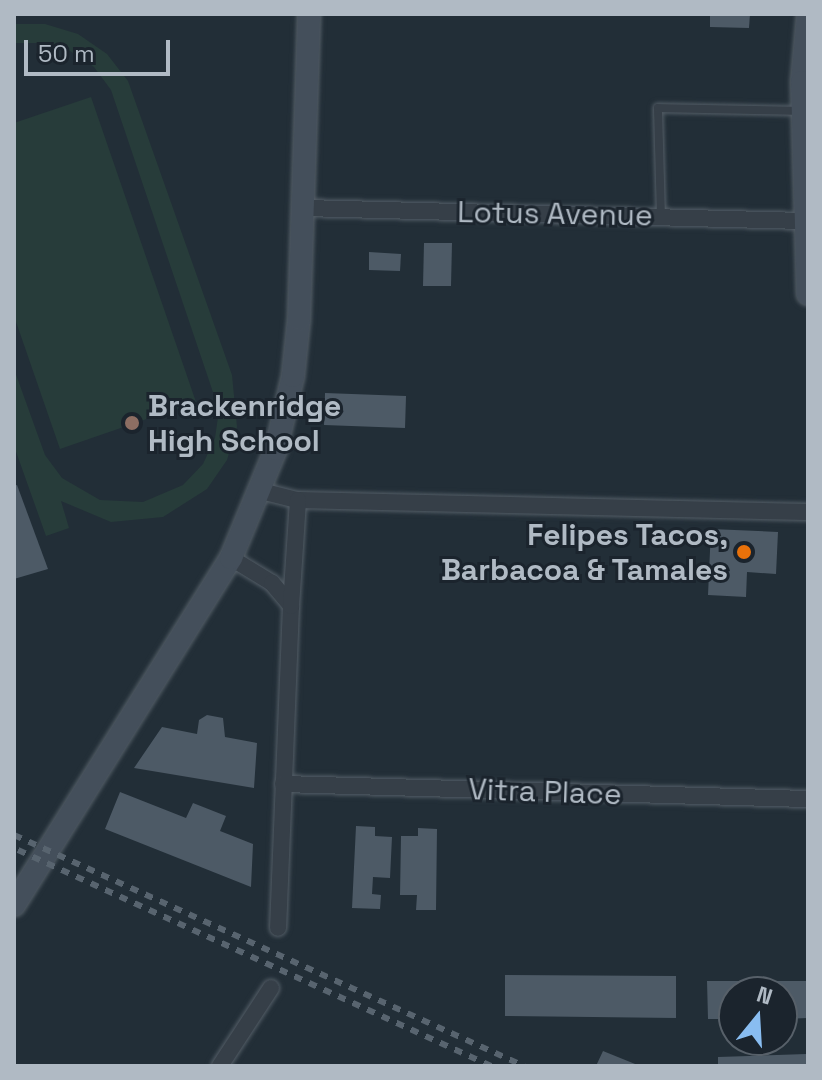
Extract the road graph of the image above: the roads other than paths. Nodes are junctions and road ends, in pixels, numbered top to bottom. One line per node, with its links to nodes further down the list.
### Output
1 (309, 14): 4 (main road)
2 (808, 16): 3 (main road)
3 (803, 111): 5 (lane); 6 (main road)
4 (304, 208): 5 (street, Lotus Avenue); 8 (main road)
5 (661, 217): 6 (street, Lotus Avenue)
6 (806, 234): 7 (main road)
7 (808, 294)
8 (261, 491): 9 (street); 11 (main road)
9 (298, 500): 10 (street); 12 (street)
10 (808, 512)
11 (231, 558): 12 (street); 15 (main road)
12 (291, 606): 13 (street)
13 (283, 784): 14 (street, Vitra Place); 16 (street)
14 (808, 799)
15 (14, 905)
16 (278, 928)
17 (271, 988): 18 (street)
18 (220, 1066)

